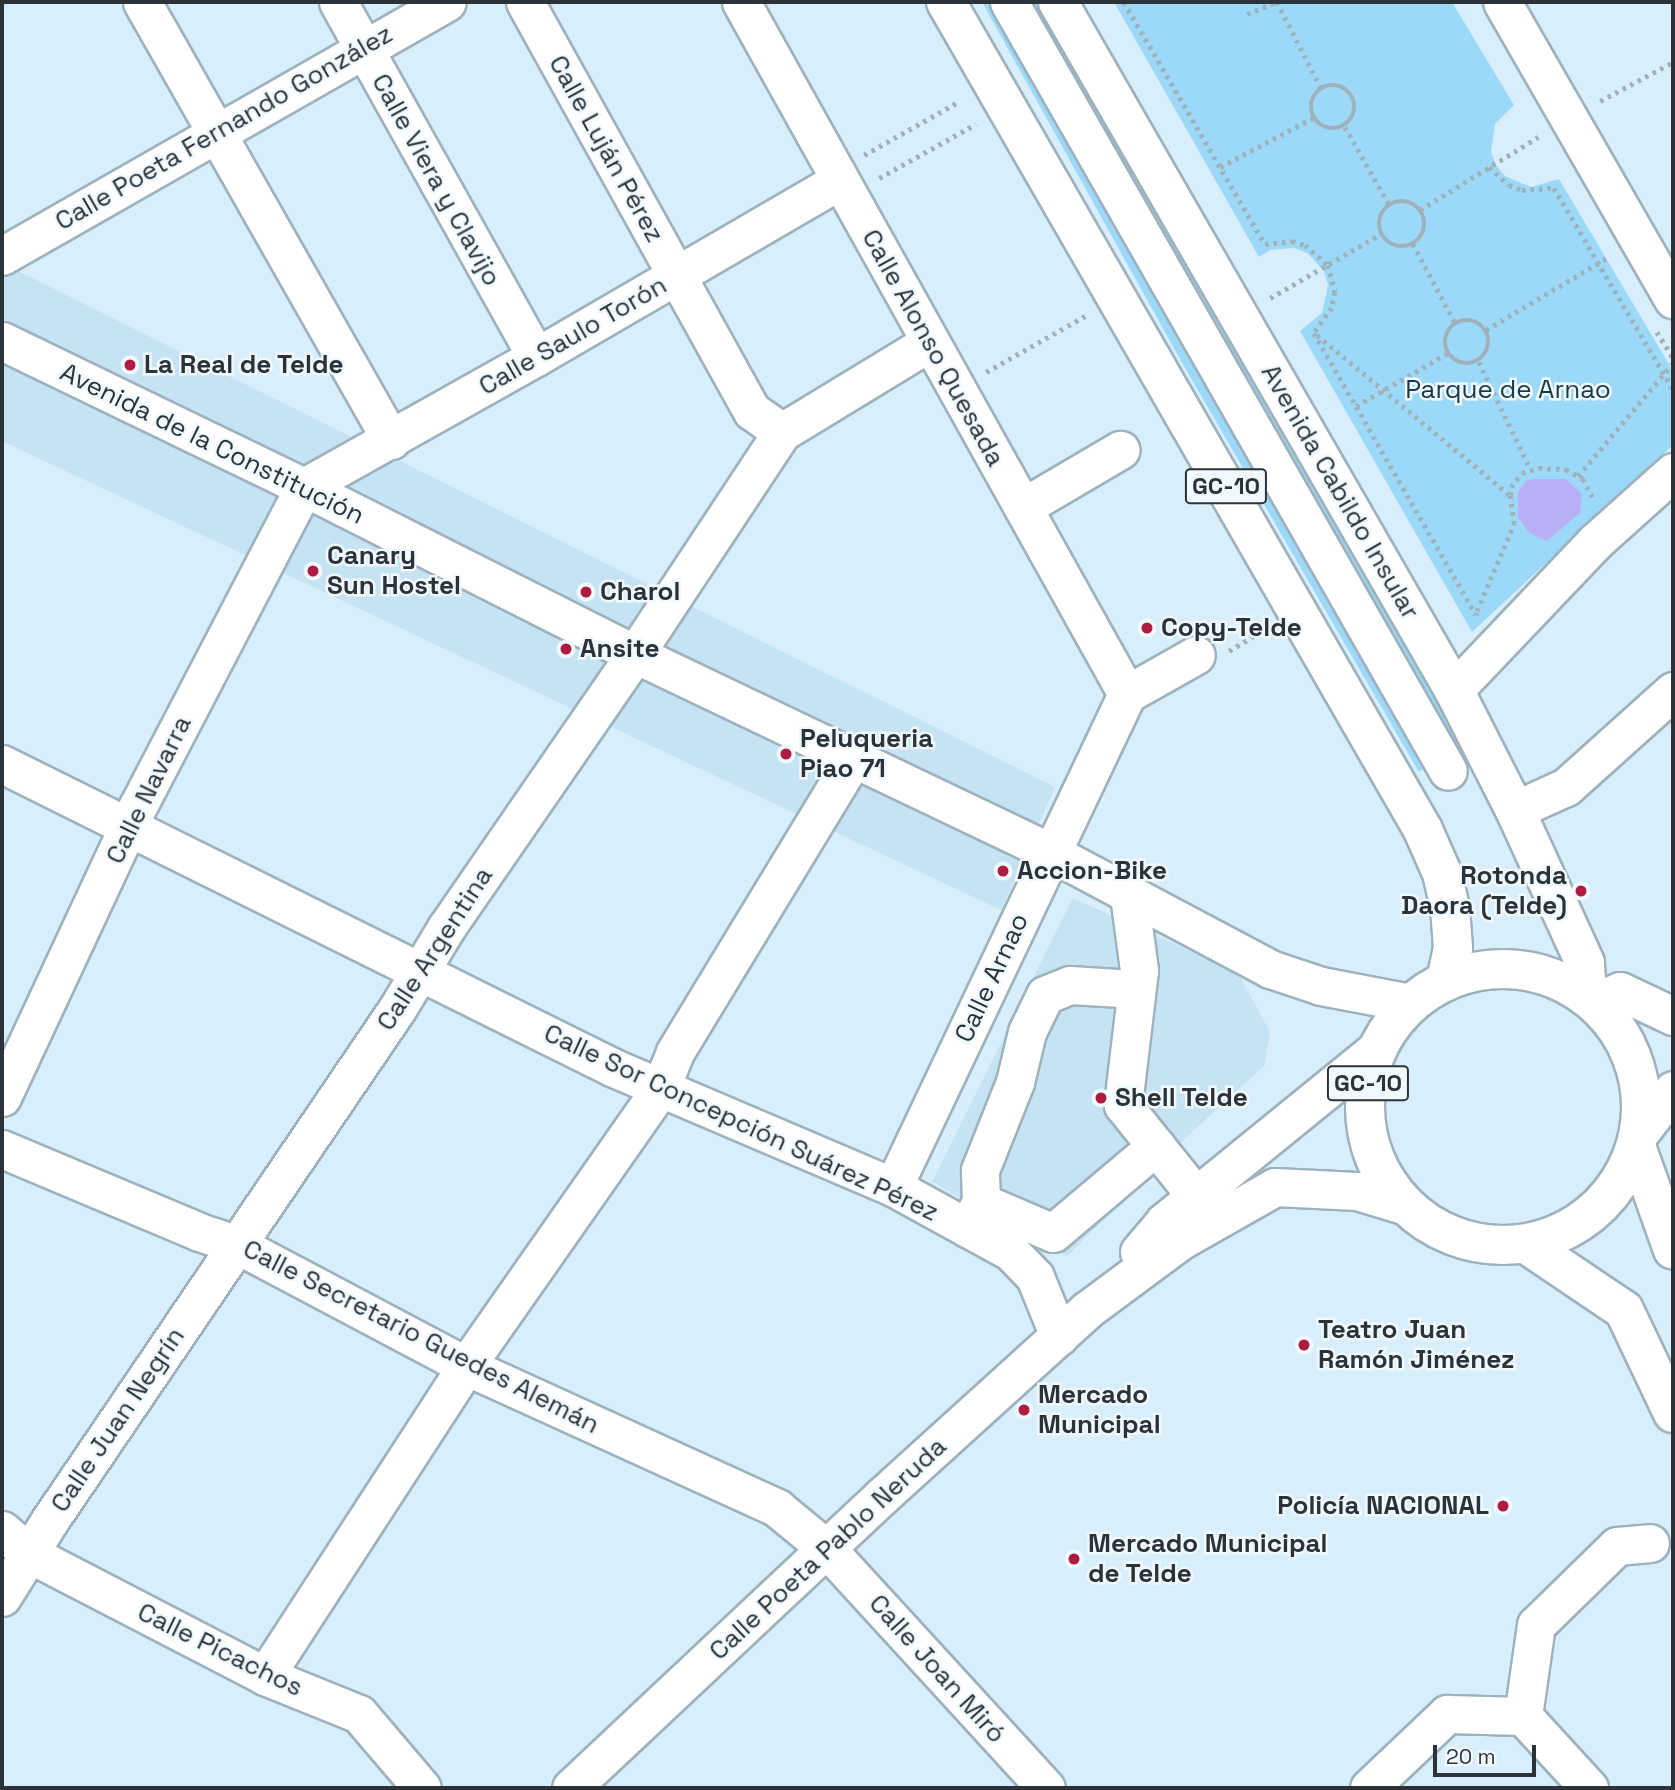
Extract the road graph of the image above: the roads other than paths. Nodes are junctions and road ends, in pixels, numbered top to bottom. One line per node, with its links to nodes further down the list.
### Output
1 (142, 2): 11 (street)
2 (338, 2): 10 (street, Calle Viera y Clavijo)
3 (447, 2): 10 (street, Calle Poeta Fernando González)
4 (525, 2): 14 (street, Calle Luján Pérez)
5 (741, 2): 12 (street, Calle Alonso Quesada)
6 (946, 2): 40 (main road, GC-10)
7 (1009, 2): 32 (street)
8 (1058, 2): 27 (main road, Avenida Cabildo Insular)
9 (1502, 2): 15 (street)
10 (361, 49): 11 (street, Calle Poeta Fernando González); 18 (street, Calle Viera y Clavijo)
11 (217, 132): 13 (street, Calle Poeta Fernando González); 20 (street)
12 (851, 168): 14 (street, Calle Saulo Torón); 17 (street, Calle Alonso Quesada)
13 (2, 256)
14 (677, 275): 18 (street, Calle Saulo Torón); 19 (street, Calle Luján Pérez)
15 (1673, 299)
16 (2, 341): 23 (street, Avenida de la Constitución)
17 (930, 342): 19 (street); 24 (street, Calle Alonso Quesada)
18 (536, 358): 20 (street, Calle Saulo Torón)
19 (782, 432): 25 (street, Calle Argentina)
20 (391, 439): 23 (street, Calle Saulo Torón)
21 (1120, 450): 24 (street)
22 (1673, 472): 27 (street)
23 (304, 487): 25 (street, Avenida de la Constitución); 34 (street, Calle Navarra)
24 (1023, 507): 29 (street, Calle Alonso Quesada)
25 (635, 654): 30 (street, Avenida de la Constitución); 38 (street, Calle Argentina)
26 (1196, 656): 29 (street)
27 (1454, 690): 33 (main road, Avenida Cabildo Insular)
28 (1673, 691): 33 (street)
29 (1128, 694): 35 (street, Calle Arnao)
30 (853, 758): 35 (street, Avenida de la Constitución); 45 (street)
31 (2, 764): 34 (street, Calle Sor Concepción Suárez Pérez)
32 (1448, 771)
33 (1515, 810): 41 (main road, Avenida Cabildo Insular)
34 (130, 825): 38 (street, Calle Sor Concepción Suárez Pérez); 47 (street, Calle Navarra)
35 (1052, 853): 36 (street, Avenida de la Constitución); 51 (street, Calle Arnao)
36 (1129, 895): 37 (street, Avenida de la Constitución); 39 (street)
37 (1183, 924): 39 (street); 42 (street, Avenida de la Constitución)
38 (419, 972): 45 (street, Calle Sor Concepción Suárez Pérez); 55 (street, Calle Argentina)
39 (1138, 979): 49 (street); 54 (street)
40 (1446, 979): 41 (main road, GC-10); 42 (main road, GC-10)
41 (1590, 999): 43 (street); 48 (main road, GC-10)
42 (1411, 1003): 44 (main road, GC-10)
43 (1673, 1016)
44 (1376, 1050): 52 (street, Calle Poeta Pablo Neruda); 53 (main road, GC-10)
45 (661, 1087): 51 (street, Calle Sor Concepción Suárez Pérez); 60 (street)
46 (1673, 1090): 48 (street)
47 (2, 1097)
48 (1637, 1140): 56 (main road, GC-10); 57 (main road, GC-10)
49 (1157, 1146): 52 (street); 54 (street)
50 (2, 1149): 55 (street, Calle Secretario Guedes Alemán)
51 (893, 1187): 54 (street, Calle Sor Concepción Suárez Pérez)
52 (1196, 1196): 58 (street, Calle Poeta Pablo Neruda)
53 (1407, 1206): 56 (main road, GC-10); 58 (street, Calle Poeta Pablo Neruda)
54 (974, 1215): 59 (street, Calle Sor Concepción Suárez Pérez)
55 (236, 1244): 60 (street, Calle Secretario Guedes Alemán); 62 (street, Calle Juan Negrín)
56 (1526, 1244): 61 (main road)
57 (1673, 1251)
58 (1087, 1310): 59 (street, Calle Poeta Pablo Neruda)
59 (1059, 1336): 64 (street, Calle Poeta Pablo Neruda)
60 (466, 1366): 64 (street, Calle Secretario Guedes Alemán); 66 (street)
61 (1673, 1413)
62 (15, 1542): 65 (street, Calle Juan Negrín); 66 (street, Calle Picachos)
63 (1650, 1543): 67 (street)
64 (827, 1549): 68 (street, Calle Joan Miró); 70 (street, Calle Poeta Pablo Neruda)
65 (2, 1597)
66 (265, 1676): 69 (street, Calle Picachos)
67 (1523, 1716): 71 (street); 72 (street)
68 (1035, 1785)
69 (422, 1788)
70 (571, 1788)
71 (1368, 1788)
72 (1589, 1788)

